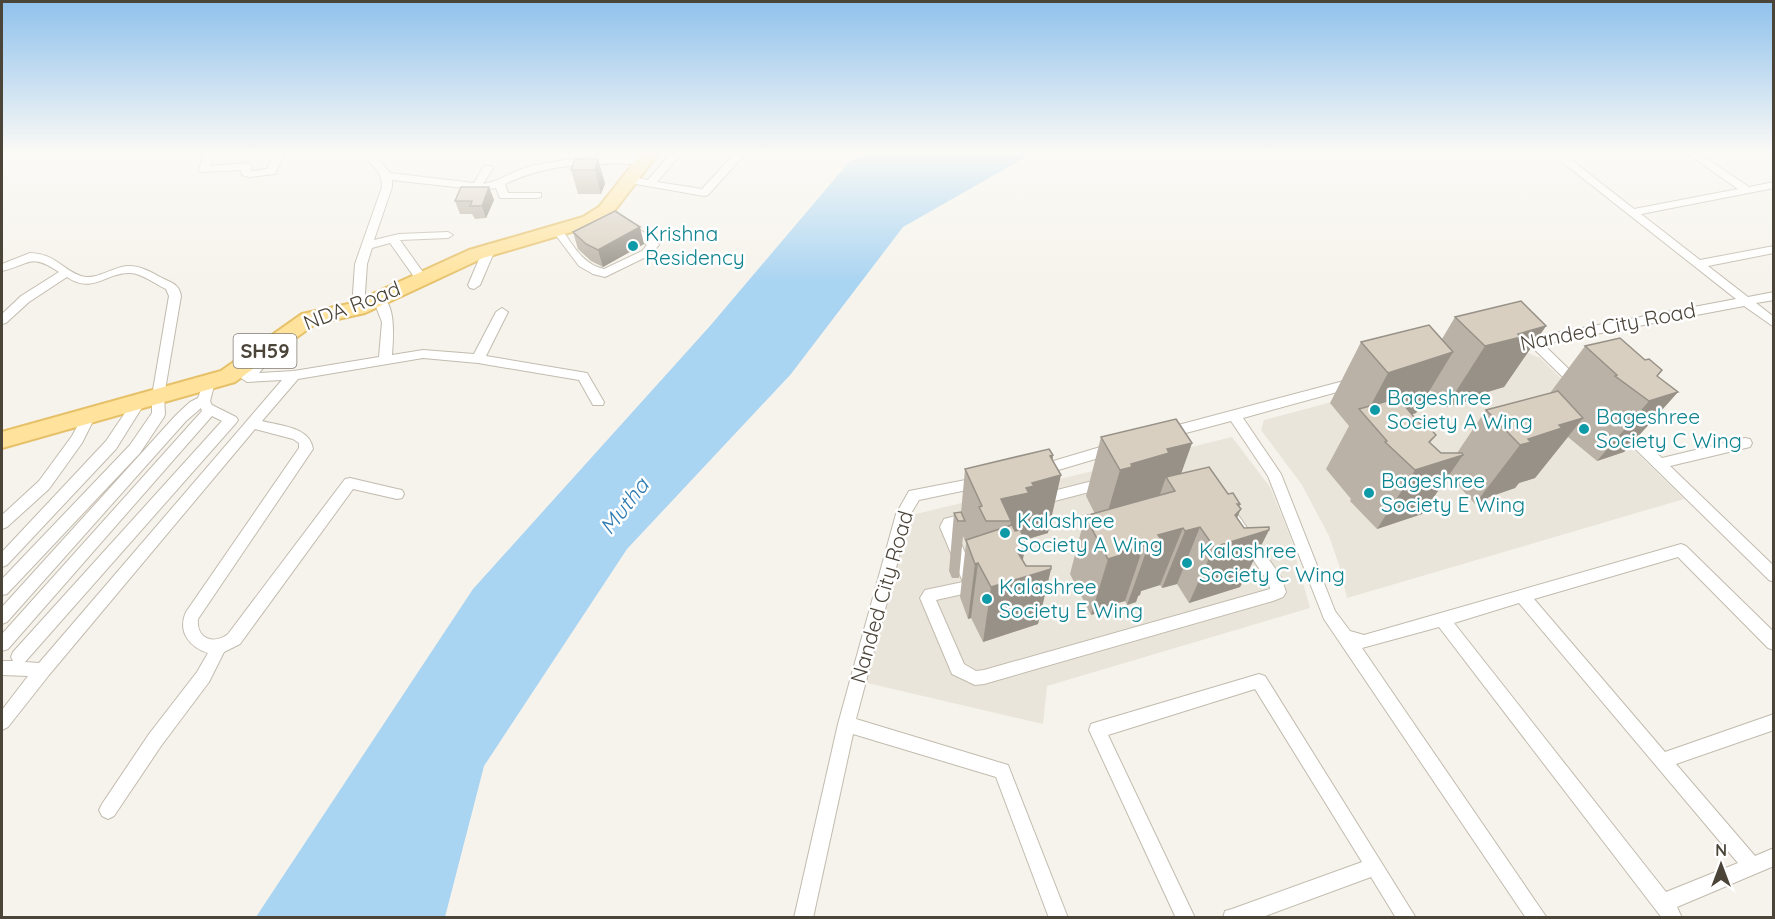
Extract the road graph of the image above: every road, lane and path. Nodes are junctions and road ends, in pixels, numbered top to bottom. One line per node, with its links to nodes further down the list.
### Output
1 (384, 197): 21 (street)
2 (616, 197): 5 (main road, NDA Road / SH59)
3 (1613, 197): 6 (street)
4 (1711, 197): 6 (street)
5 (605, 211): 7 (main road, NDA Road / SH59); 7 (street)
6 (1633, 212): 13 (street)
7 (550, 232): 12 (main road, NDA Road / SH59)
8 (448, 236): 9 (street)
9 (393, 239): 10 (street); 16 (street)
10 (371, 245)
11 (1773, 249): 13 (street)
12 (489, 250): 16 (main road, NDA Road / SH59); 17 (street)
13 (1698, 264): 20 (street)
14 (2, 268): 15 (street)
15 (66, 273): 23 (street); 34 (street)
16 (421, 278): 19 (main road, NDA Road / SH59)
17 (474, 285)
18 (1773, 296): 20 (street, Nanded City Road)
19 (379, 299): 21 (main road, NDA Road / SH59); 29 (street)
20 (1745, 301): 24 (street); 26 (street, Nanded City Road)
21 (358, 308): 25 (main road, NDA Road / SH59)
22 (502, 312): 28 (street)
23 (2, 320)
24 (1773, 323)
25 (282, 339): 30 (street); 33 (main road, NDA Road / SH59)
26 (1534, 342): 27 (street, Nanded City Road); 32 (street)
27 (1502, 348)
28 (478, 359): 29 (street); 35 (street)
29 (385, 361): 30 (street)
30 (294, 375): 39 (street)
31 (1368, 380): 37 (street)
32 (1584, 391)
33 (208, 398): 34 (main road, NDA Road / SH59); 53 (street); 57 (street); 59 (street)
34 (149, 399): 36 (main road, NDA Road / SH59); 49 (street); 51 (street)
35 (598, 402)
36 (90, 415): 41 (main road, NDA Road / SH59); 48 (street)
37 (1234, 415): 40 (street); 55 (street)
38 (1609, 415): 44 (street)
39 (254, 424): 58 (street); 61 (street)
40 (1148, 438)
41 (2, 440)
42 (1745, 443): 44 (street)
43 (1126, 444): 47 (street)
44 (1659, 464): 50 (street)
45 (991, 480): 64 (street, Nanded City Road)
46 (397, 494): 58 (street)
47 (1055, 494): 47 (street)
48 (2, 523)
49 (2, 561)
50 (1773, 576)
51 (2, 589)
52 (1523, 597): 54 (street); 56 (street); 65 (street)
53 (2, 617)
54 (1443, 620): 55 (street); 70 (street)
55 (1345, 637): 76 (street)
56 (1773, 643)
57 (2, 644)
58 (218, 649): 66 (street)
59 (19, 657)
60 (2, 668): 61 (street)
61 (43, 670): 62 (street)
62 (2, 722)
63 (1773, 722): 65 (street)
64 (846, 724): 71 (street, Nanded City Road); 72 (street)
65 (1662, 760): 68 (street)
66 (108, 810)
67 (1773, 857): 68 (street)
68 (1752, 866): 70 (street)
69 (1375, 867): 73 (street); 74 (street); 75 (street)
70 (1668, 910)
71 (803, 918)
72 (1059, 918)
73 (1186, 918)
74 (1232, 918)
75 (1407, 918)
76 (1538, 918)

